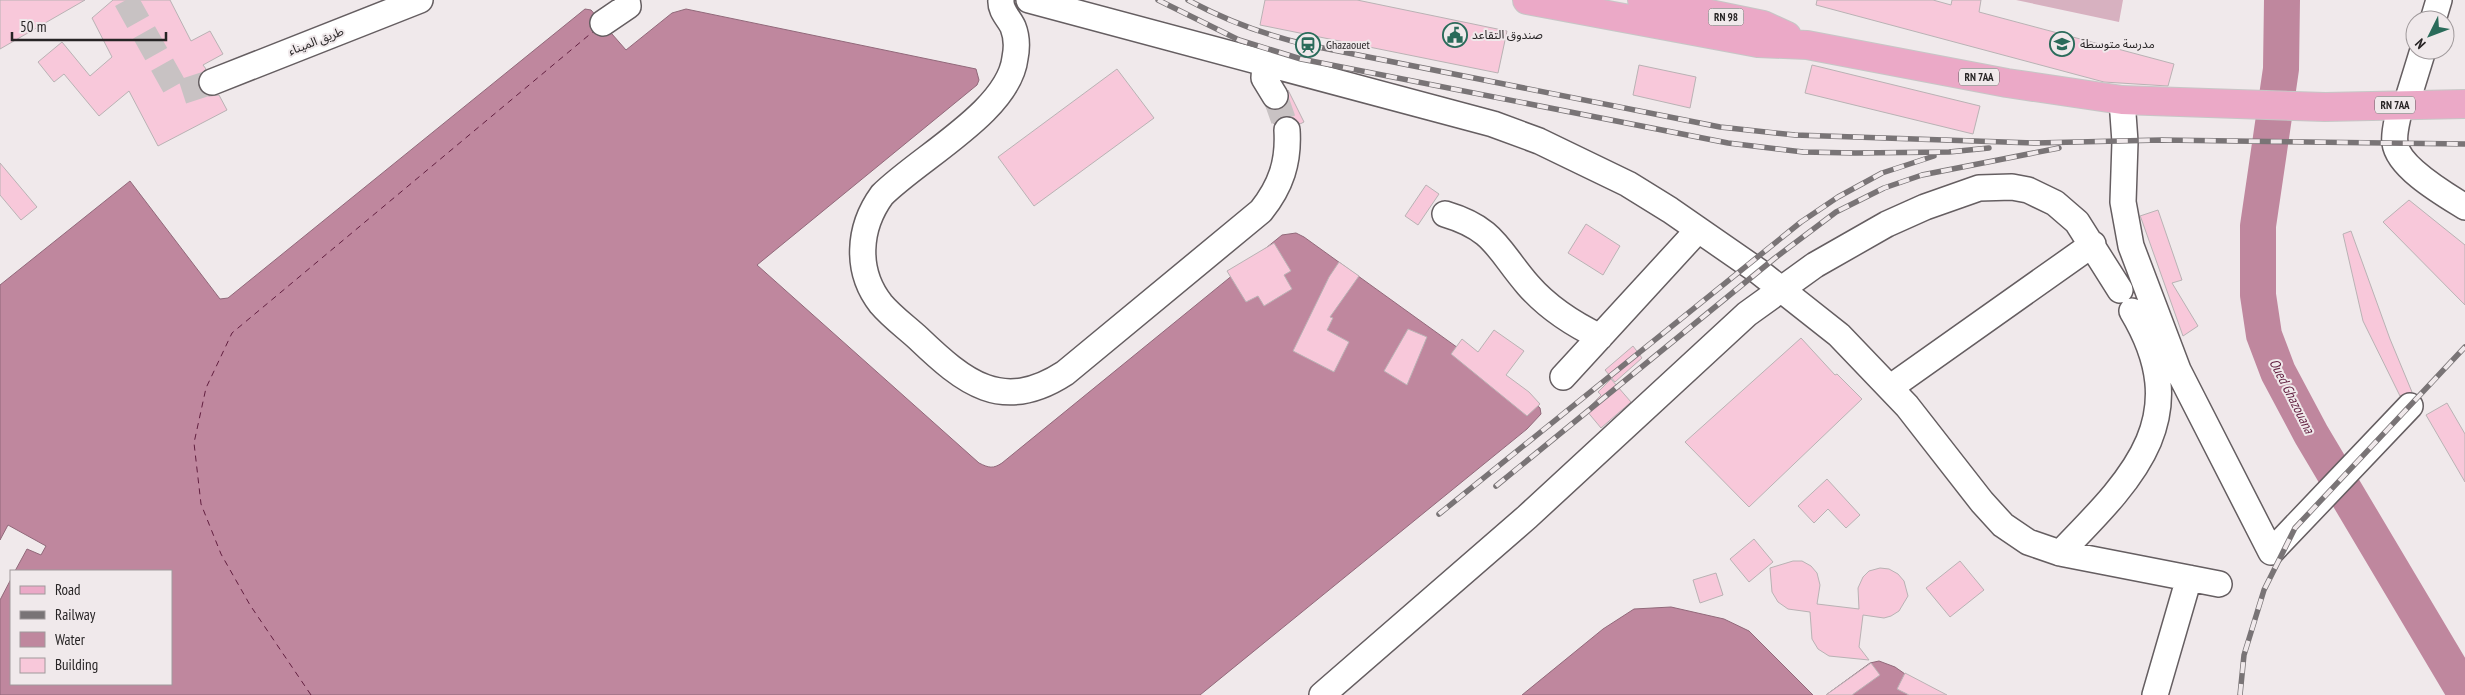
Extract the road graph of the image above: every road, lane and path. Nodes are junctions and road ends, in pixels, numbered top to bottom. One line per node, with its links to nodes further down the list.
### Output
1 (420, 0): 12 (street, طريق الميناء)
2 (627, 0): 8 (street)
3 (1001, 0): 17 (street)
4 (1029, 0): 11 (street)
5 (1527, 0): 6 (main road, RN 98)
6 (1657, 7): 7 (main road, RN 98)
7 (1697, 14): 9 (main road, RN 98)
8 (603, 24)
9 (1807, 45): 14 (main road, RN 7AA)
10 (2419, 60): 16 (street)
11 (1265, 63): 13 (street); 20 (street)
12 (212, 82)
13 (1275, 96)
14 (2122, 100): 16 (main road, RN 7AA); 26 (street)
15 (2465, 104): 16 (main road, RN 7AA)
16 (2403, 105): 18 (street)
17 (1287, 130)
18 (2465, 207)
19 (1445, 214): 23 (street)
20 (1698, 230): 22 (street); 23 (street)
21 (2093, 244): 22 (street); 25 (street); 27 (street)
22 (1781, 288): 25 (street); 30 (street)
23 (1600, 337): 24 (street)
24 (1563, 377)
25 (1891, 387): 27 (street)
26 (2410, 406)
27 (2060, 553): 28 (street)
28 (2189, 578): 29 (street); 31 (street)
29 (2219, 584)
30 (1322, 695)
31 (2155, 695)

